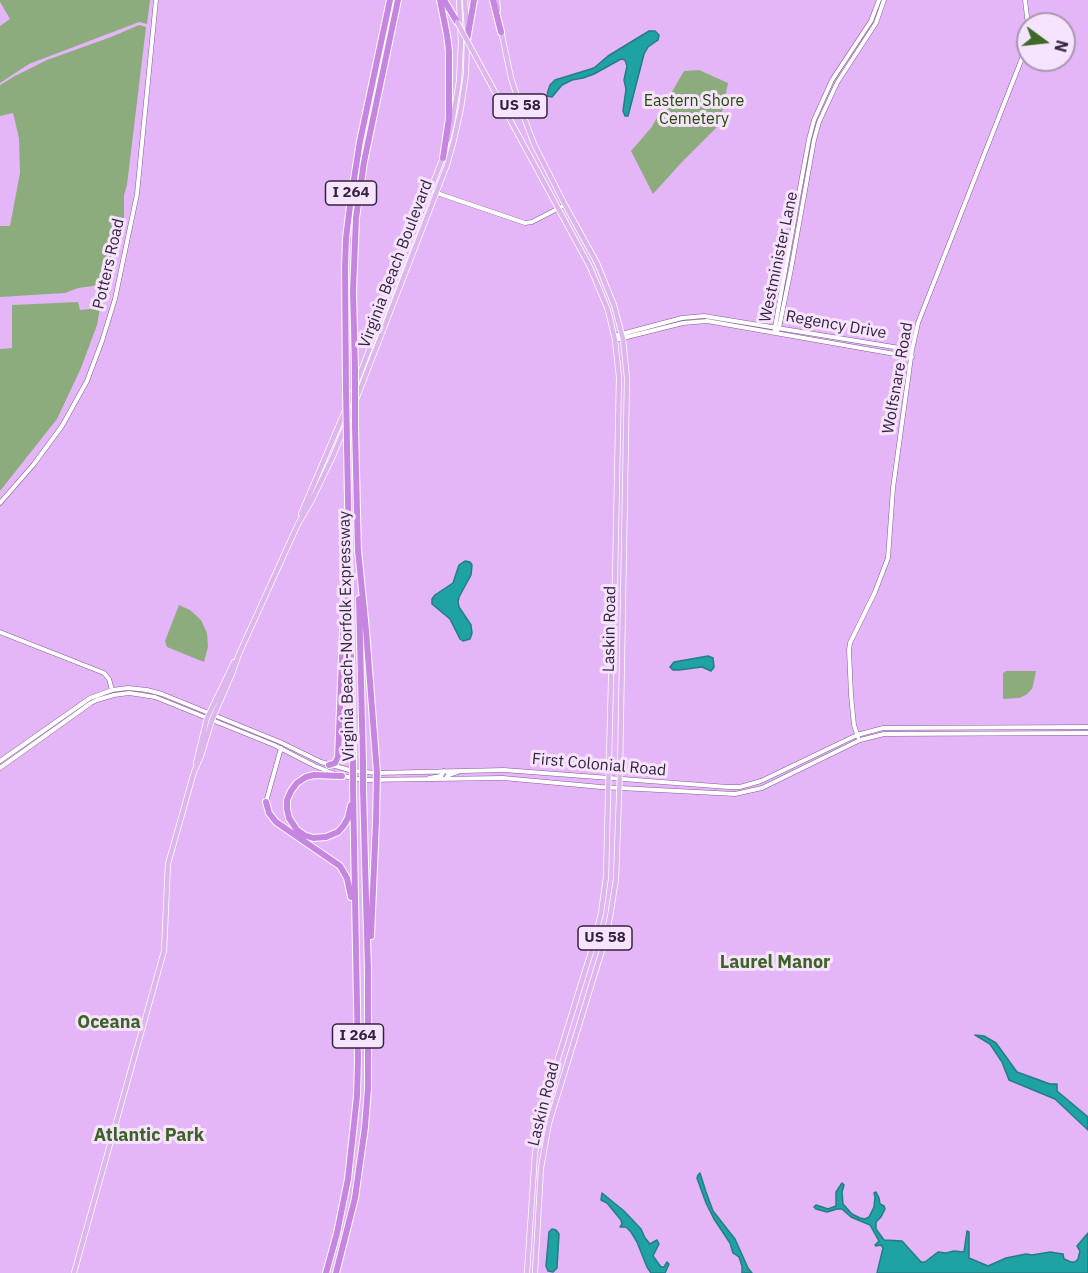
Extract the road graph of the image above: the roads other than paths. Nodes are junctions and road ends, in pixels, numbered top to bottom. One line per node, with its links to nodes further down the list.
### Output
1 (156, 0): 24 (street, Potters Road)
2 (390, 0): 25 (highway, Virginia Beach-Norfolk Expressway / I 264, bridge)
3 (398, 0): 26 (highway, Virginia Beach-Norfolk Expressway / I 264, bridge)
4 (444, 0): 11 (highway); 15 (highway)
5 (459, 0): 15 (main road, Virginia Beach Boulevard)
6 (465, 0): 13 (main road, Virginia Beach Boulevard)
7 (474, 0): 13 (highway)
8 (495, 0): 12 (highway)
9 (879, 0): 19 (street, Westminister Lane)
10 (884, 0): 19 (street, Westminister Lane)
11 (457, 22): 18 (main road, Laskin Road / US 58, bridge)
12 (501, 32): 17 (main road, Laskin Road / US 58)
13 (467, 40): 16 (main road, Virginia Beach Boulevard)
14 (1017, 72): 22 (street, Wolfsnare Road)
15 (443, 158): 16 (main road, Virginia Beach Boulevard)
16 (434, 192): 18 (street); 29 (main road, Virginia Beach Boulevard)
17 (565, 205): 18 (street); 20 (main road, Laskin Road / US 58)
18 (558, 208): 21 (main road, Laskin Road / US 58)
19 (776, 329): 20 (street, Regency Drive); 22 (street, Regency Drive); 23 (street, Regency Drive)
20 (622, 337): 21 (street, Regency Drive); 43 (main road, Laskin Road / US 58)
21 (615, 338): 41 (main road, Laskin Road / US 58)
22 (912, 350): 23 (street, Wolfsnare Road)
23 (912, 357): 32 (street, Wolfsnare Road)
24 (0, 503)
25 (348, 512): 35 (highway); 47 (highway, Virginia Beach-Norfolk Expressway / I 264, bridge)
26 (358, 550): 40 (highway); 50 (highway, Virginia Beach-Norfolk Expressway / I 264, bridge)
27 (0, 632): 28 (street)
28 (113, 692): 29 (street, First Colonial Road); 34 (street); 36 (street)
29 (210, 716): 33 (street, First Colonial Road); 51 (main road, Virginia Beach Boulevard)
30 (1088, 727): 32 (street, First Colonial Road)
31 (1088, 732): 32 (street, First Colonial Road)
32 (858, 738): 43 (street, First Colonial Road); 46 (street, First Colonial Road)
33 (282, 746): 35 (street, First Colonial Road); 39 (street, First Colonial Road); 48 (street)
34 (0, 761)
35 (329, 765): 40 (street, First Colonial Road)
36 (0, 768)
37 (462, 770): 38 (street, First Colonial Road); 41 (street, First Colonial Road); 42 (street)
38 (444, 771): 40 (street, First Colonial Road); 44 (street)
39 (342, 776): 40 (street, First Colonial Road); 47 (highway)
40 (377, 777): 44 (street, First Colonial Road); 50 (highway)
41 (609, 778): 43 (street, First Colonial Road); 45 (main road, Laskin Road / US 58)
42 (446, 779): 44 (street, First Colonial Road); 45 (street, First Colonial Road)
43 (620, 779): 46 (main road, Laskin Road / US 58)
44 (426, 780)
45 (609, 787): 46 (street, First Colonial Road); 54 (main road, Laskin Road / US 58)
46 (619, 787): 55 (main road, Laskin Road / US 58)
47 (354, 796): 49 (highway, Virginia Beach-Norfolk Expressway / I 264)
48 (266, 802): 49 (highway)
49 (356, 945): 52 (highway, Virginia Beach-Norfolk Expressway / I 264)
50 (368, 971): 53 (highway, Virginia Beach-Norfolk Expressway / I 264)
51 (74, 1273)
52 (326, 1273)
53 (336, 1273)
54 (527, 1273)
55 (535, 1273)

